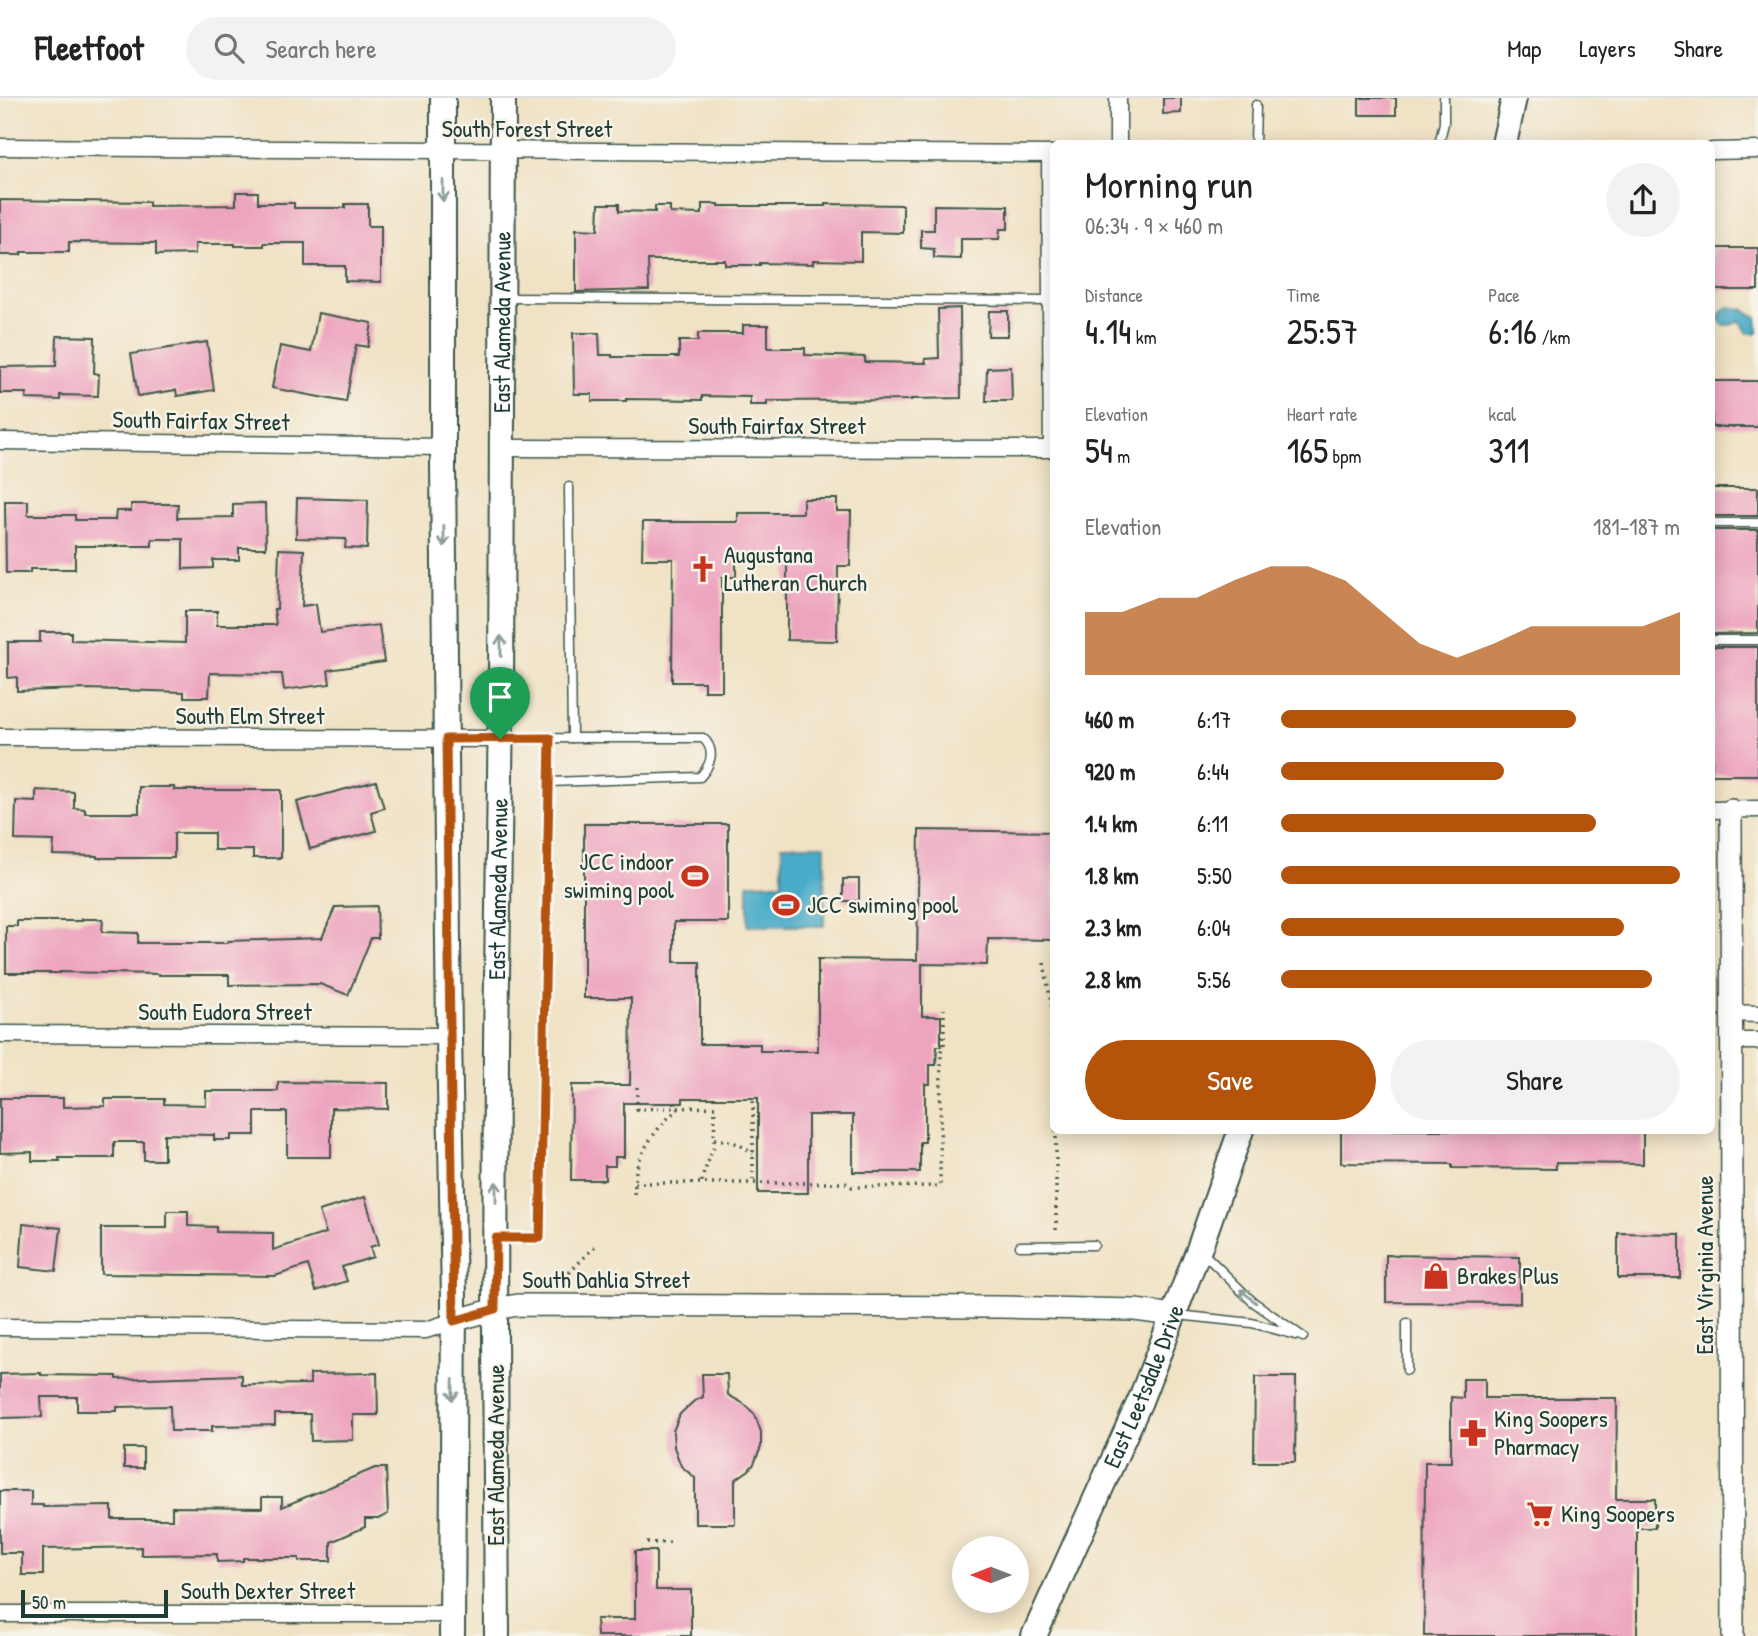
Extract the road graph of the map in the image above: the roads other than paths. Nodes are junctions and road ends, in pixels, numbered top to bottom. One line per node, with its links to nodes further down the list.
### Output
1 (443, 98): 13 (main road, East Alameda Avenue)
2 (503, 98): 14 (main road, East Alameda Avenue)
3 (1118, 98): 7 (street)
4 (1444, 98): 9 (lane)
5 (1514, 98): 10 (main road)
6 (1256, 105): 8 (lane)
7 (1118, 140)
8 (1255, 140)
9 (1440, 140)
10 (1505, 140)
11 (0, 148): 13 (street, South Forest Street)
12 (1758, 150): 15 (street)
13 (443, 151): 14 (street, South Forest Street); 20 (main road, East Alameda Avenue, one-way to 20)
14 (503, 151): 16 (street, South Forest Street); 17 (main road, East Alameda Avenue)
15 (1715, 151)
16 (1050, 154)
17 (502, 298): 18 (lane); 21 (main road, East Alameda Avenue)
18 (1050, 301)
19 (0, 441): 20 (street, South Fairfax Street)
20 (443, 447): 31 (main road, East Alameda Avenue, one-way to 31)
21 (502, 448): 22 (street, South Fairfax Street); 32 (main road, East Alameda Avenue, one-way to 21)
22 (1050, 449)
23 (569, 487): 30 (lane)
24 (1715, 523): 25 (lane)
25 (1758, 523)
26 (1715, 640): 27 (lane)
27 (1758, 640)
28 (0, 737): 31 (street, South Elm Street)
29 (550, 738): 30 (lane); 32 (lane); 33 (lane)
30 (572, 738): 33 (lane)
31 (446, 739): 32 (street, South Elm Street); 39 (main road, East Alameda Avenue)
32 (500, 739): 43 (main road, East Alameda Avenue, one-way to 32)
33 (549, 782): 43 (lane)
34 (1758, 809): 35 (street)
35 (1721, 810): 36 (street, East Virginia Avenue)
36 (1730, 1013): 37 (street); 40 (street, East Virginia Avenue)
37 (1758, 1014)
38 (0, 1034): 39 (street, South Eudora Street)
39 (449, 1036): 49 (main road, East Alameda Avenue)
40 (1730, 1041): 41 (street); 57 (street, East Virginia Avenue)
41 (1758, 1041)
42 (1240, 1134): 46 (main road, East Leetsdale Drive)
43 (496, 1238): 47 (main road, East Alameda Avenue)
44 (1094, 1245): 45 (lane)
45 (1020, 1246)
46 (1199, 1249): 48 (main road, East Leetsdale Drive); 48 (lane, one-way to 46)
47 (495, 1309): 48 (street, South Dahlia Street); 49 (street, South Dahlia Street); 55 (main road, East Alameda Avenue)
48 (1173, 1315): 56 (main road, East Leetsdale Drive)
49 (454, 1321): 51 (street, South Dahlia Street); 54 (main road, East Alameda Avenue, one-way to 54)
50 (1407, 1323): 52 (lane)
51 (0, 1327)
52 (1407, 1370)
53 (0, 1614): 54 (street, South Dexter Street)
54 (452, 1625)
55 (497, 1636)
56 (1034, 1636)
57 (1732, 1636)

